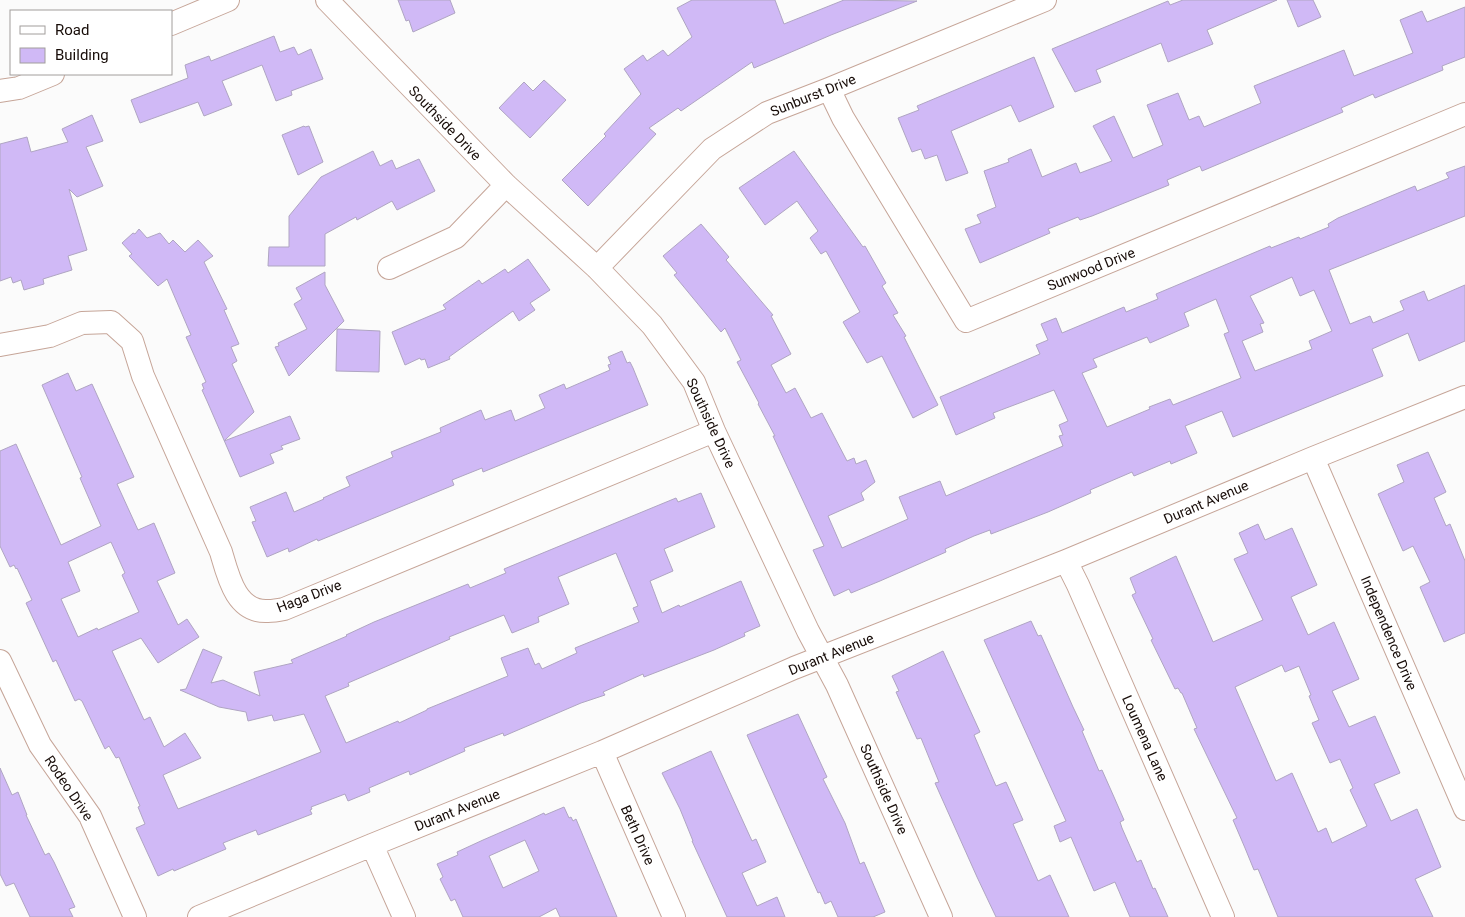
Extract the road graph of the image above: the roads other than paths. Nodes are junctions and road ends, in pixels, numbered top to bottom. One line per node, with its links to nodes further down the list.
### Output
1 (228, 0): 4 (street)
2 (328, 0): 9 (street, Southside Drive)
3 (1044, 0): 6 (street, Sunburst Drive)
4 (172, 24)
5 (50, 75): 7 (street)
6 (829, 89): 8 (street, Sunwood Drive); 11 (street, Sunburst Drive)
7 (0, 91)
8 (1465, 114)
9 (506, 185): 10 (street); 11 (street, Southside Drive)
10 (388, 268)
11 (597, 268): 14 (street, Southside Drive)
12 (0, 346): 14 (street, Haga Drive)
13 (1465, 397): 15 (street, Durant Avenue)
14 (714, 431): 17 (street, Southside Drive)
15 (1313, 458): 16 (street, Durant Avenue); 20 (street, Independence Drive)
16 (1066, 560): 17 (street, Durant Avenue); 27 (street, Loumena Lane)
17 (822, 657): 19 (street, Durant Avenue); 26 (street, Southside Drive)
18 (0, 661): 22 (street, Rodeo Drive)
19 (602, 752): 21 (street, Durant Avenue); 25 (street, Beth Drive)
20 (1465, 809)
21 (372, 845): 23 (street, Durant Avenue); 24 (street)
22 (135, 917)
23 (199, 917)
24 (404, 917)
25 (674, 917)
26 (941, 917)
27 (1223, 917)

